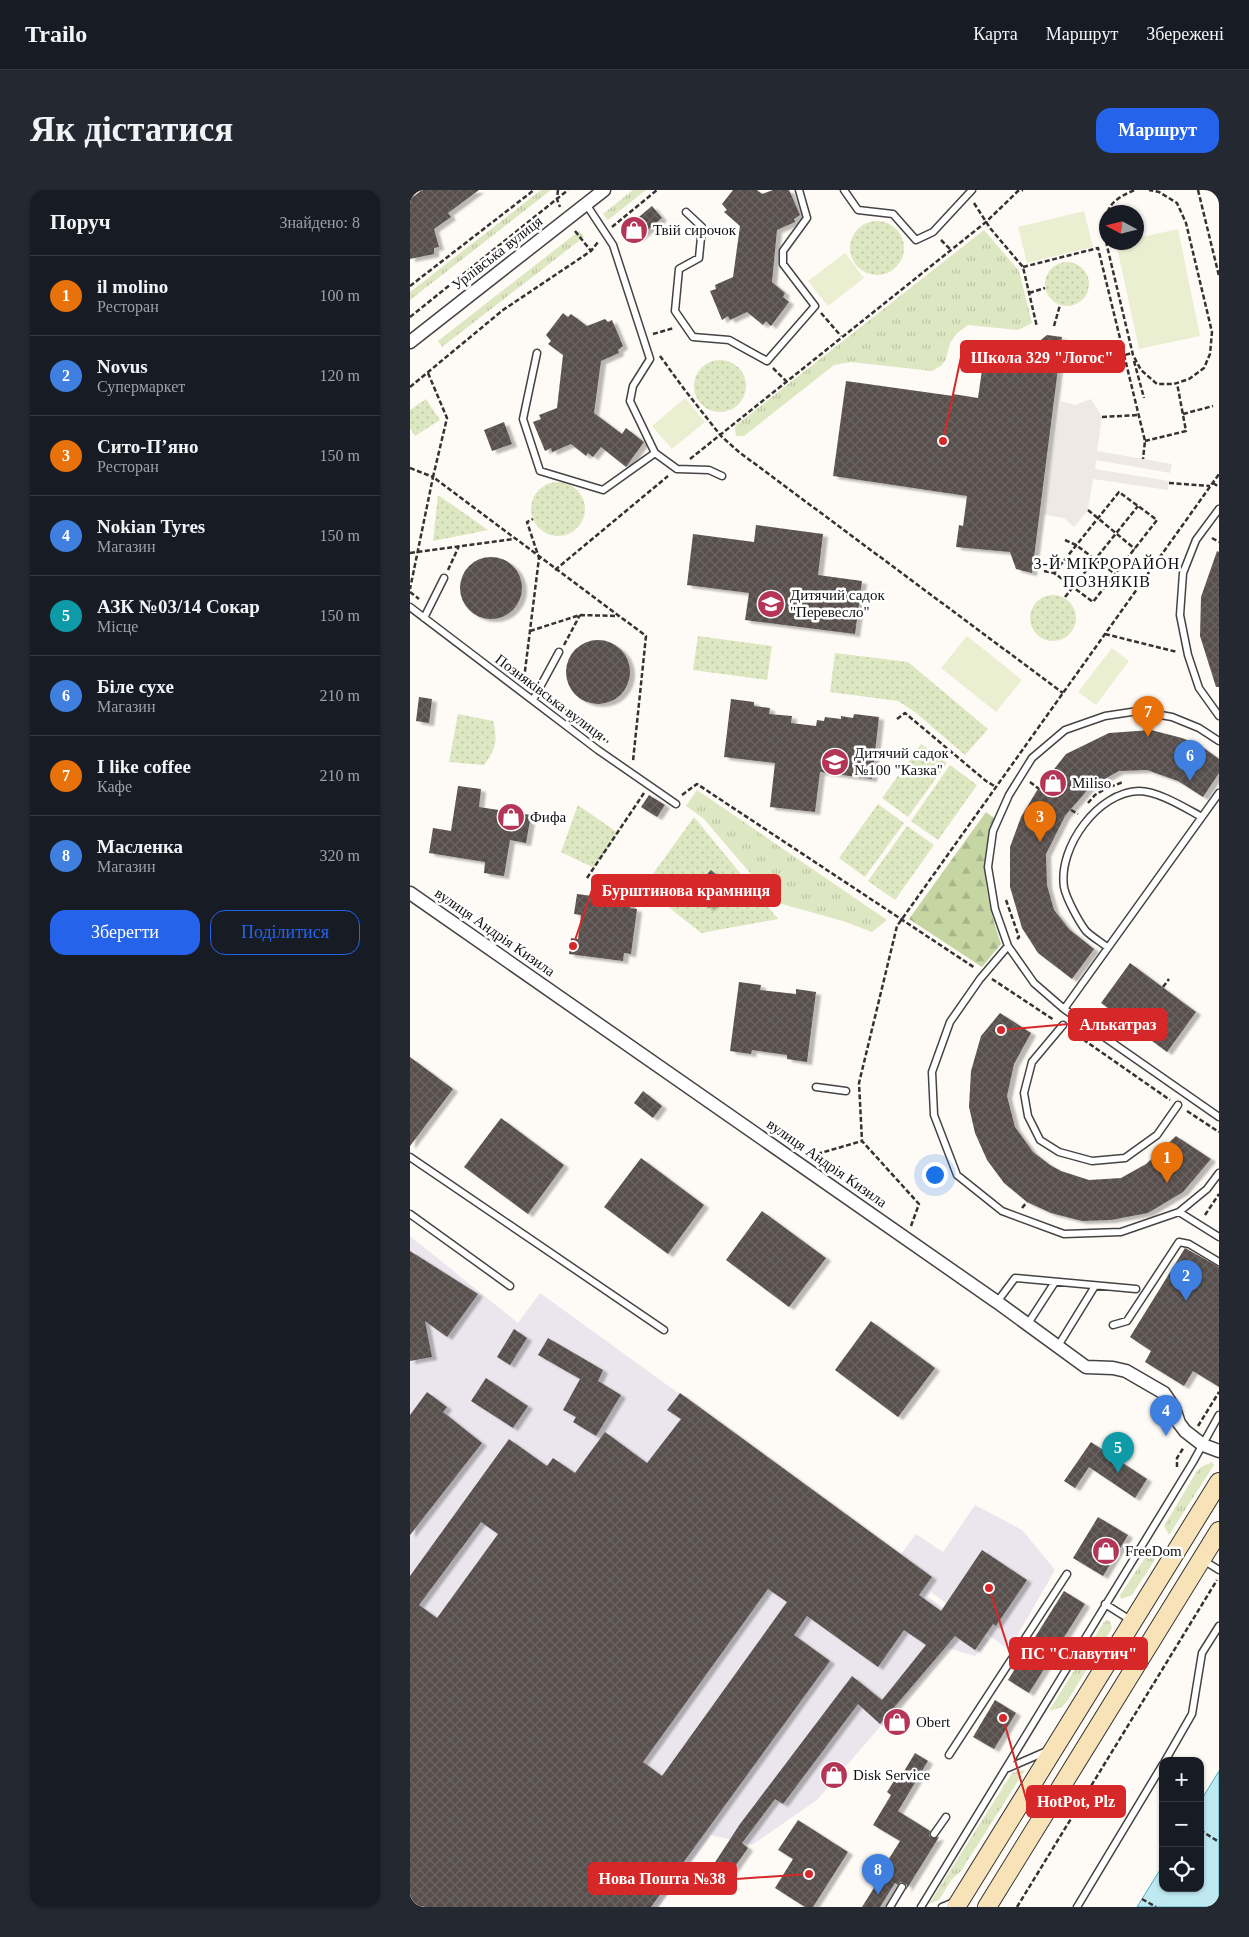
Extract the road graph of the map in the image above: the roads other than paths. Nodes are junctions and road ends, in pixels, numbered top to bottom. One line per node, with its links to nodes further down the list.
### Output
1 (604, 190): 5 (street, Урлівська вулиця)
2 (798, 190): 6 (lane)
3 (844, 190): 4 (lane)
4 (970, 193)
5 (586, 204): 7 (street, Урлівська вулиця); 9 (lane)
6 (686, 212)
7 (411, 338)
8 (537, 354): 9 (lane)
9 (655, 453): 10 (lane)
10 (722, 476)
11 (1219, 509): 17 (lane)
12 (444, 578): 14 (lane)
13 (410, 607): 14 (lane, Позняківська вулиця)
14 (424, 618): 16 (lane, Позняківська вулиця)
15 (560, 652): 16 (lane)
16 (533, 700): 20 (lane, Позняківська вулиця)
17 (1219, 716)
18 (1219, 741): 23 (lane)
19 (1219, 793): 21 (lane)
20 (676, 804)
21 (1202, 817): 24 (lane); 24 (lane)
22 (410, 893): 41 (street, вулиця Андрія Кизила)
23 (1008, 946): 25 (lane); 33 (lane)
24 (1107, 947): 25 (lane)
25 (1064, 1009): 30 (lane)
26 (1063, 1025): 29 (lane)
27 (816, 1087): 28 (lane)
28 (846, 1091)
29 (1178, 1105)
30 (1219, 1117)
31 (410, 1157): 44 (lane)
32 (1219, 1173): 33 (lane)
33 (1179, 1212): 35 (lane)
34 (410, 1214): 38 (lane)
35 (1219, 1237)
36 (1219, 1262): 43 (lane)
37 (1055, 1282): 39 (lane); 41 (lane); 42 (lane)
38 (510, 1286)
39 (1095, 1286): 40 (lane); 45 (lane)
40 (1136, 1289)
41 (997, 1302): 42 (street, вулиця Андрія Кизила)
42 (1027, 1325): 45 (street, вулиця Андрія Кизила)
43 (1113, 1325)
44 (664, 1330)
45 (1057, 1347): 47 (street, вулиця Андрія Кизила)
46 (1219, 1415): 47 (lane)
47 (1203, 1445): 48 (street, вулиця Андрія Кизила); 54 (lane)
48 (1219, 1451)
49 (1219, 1482): 55 (main road)
50 (1219, 1531): 51 (main road)
51 (1202, 1559): 52 (lane); 69 (main road)
52 (1219, 1570)
53 (1067, 1574): 58 (lane)
54 (1105, 1604): 55 (lane); 60 (lane)
55 (1133, 1621): 57 (main road)
56 (1219, 1626): 59 (lane)
57 (1055, 1748): 60 (lane); 65 (main road)
58 (949, 1755)
59 (1167, 1757)
60 (1008, 1768): 67 (lane)
61 (1159, 1771): 70 (lane)
62 (946, 1817): 63 (lane)
63 (934, 1834)
64 (902, 1887): 66 (lane)
65 (959, 1902): 68 (lane)
66 (890, 1907)
67 (921, 1907)
68 (942, 1907)
69 (987, 1907)
70 (1077, 1907)

